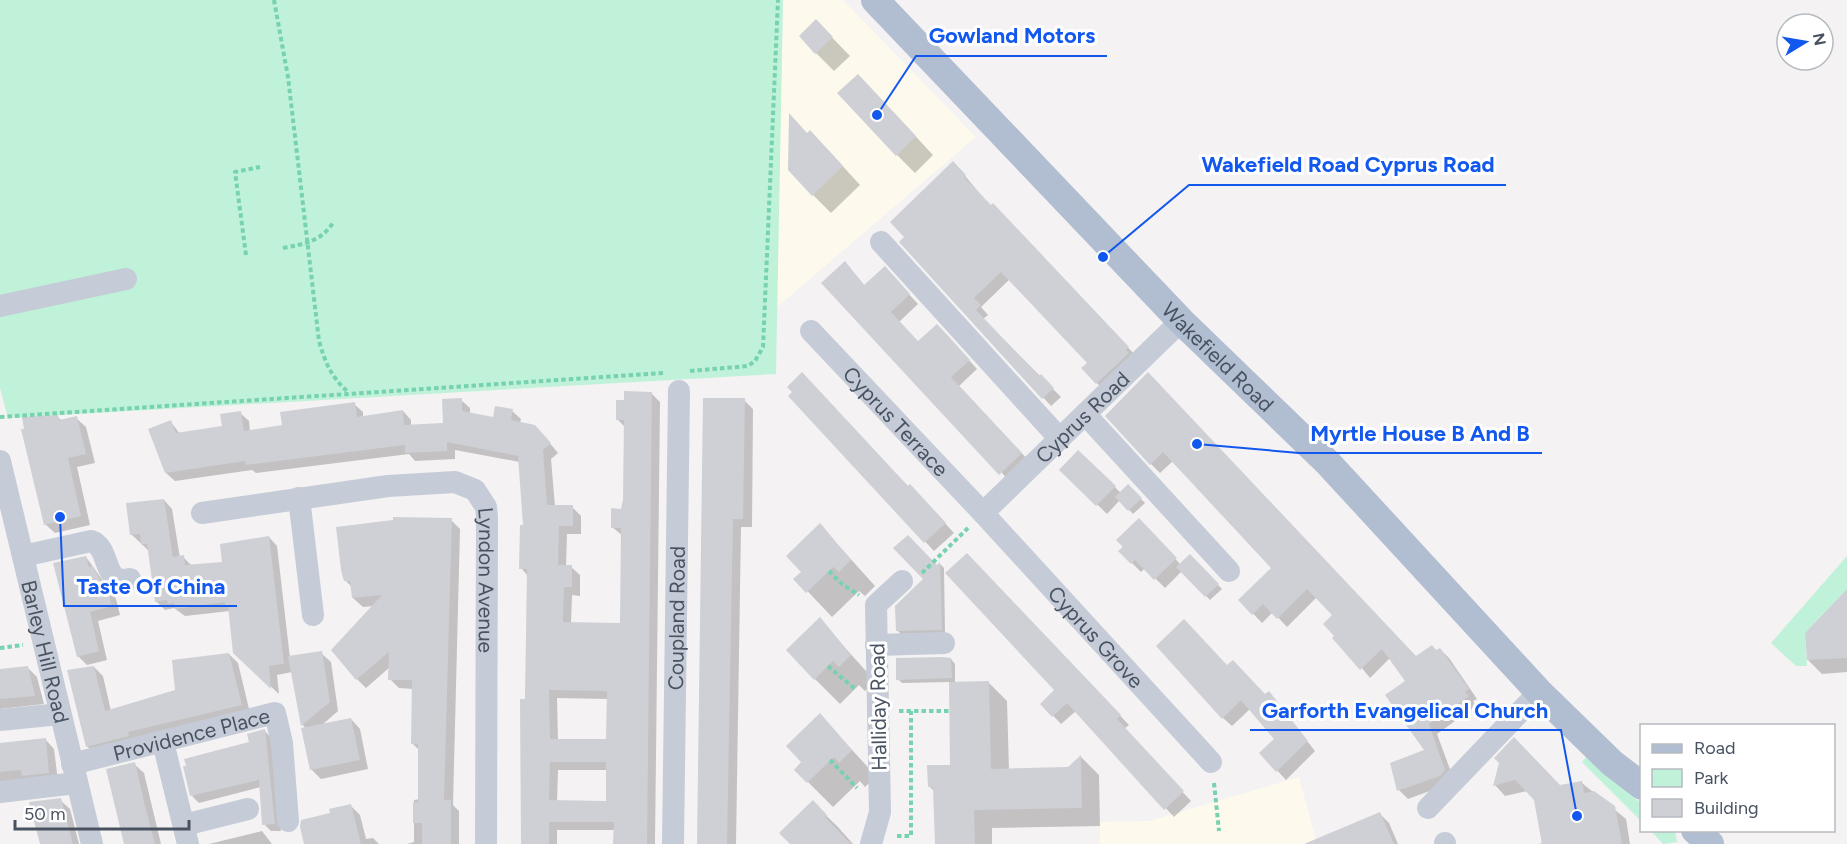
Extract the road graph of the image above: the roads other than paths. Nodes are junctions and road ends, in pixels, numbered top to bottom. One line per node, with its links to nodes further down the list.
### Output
1 (875, 0): 5 (main road, Wakefield Road)
2 (881, 242): 9 (street)
3 (126, 279): 4 (street)
4 (0, 306)
5 (1181, 321): 8 (street, Cyprus Road); 21 (main road, Wakefield Road)
6 (811, 331): 13 (street, Cyprus Terrace)
7 (677, 378): 36 (street, Coupland Road)
8 (1085, 414): 9 (street, Cyprus Road); 15 (street)
9 (1060, 439): 13 (street, Cyprus Road)
10 (0, 461): 14 (street, Barley Hill Road)
11 (299, 498): 12 (street, Lyndon Avenue); 18 (street); 35 (street, Lyndon Avenue)
12 (202, 513)
13 (983, 513): 25 (street, Cyprus Grove)
14 (22, 556): 16 (street); 22 (street, Barley Hill Road)
15 (1229, 571)
16 (130, 579)
17 (902, 581): 20 (street, Halliday Road)
18 (313, 615)
19 (944, 643): 20 (street)
20 (876, 645): 33 (street, Halliday Road)
21 (1539, 692): 27 (main road, Wakefield Road); 29 (street)
22 (60, 714): 23 (street); 26 (street, Barley Hill Road)
23 (0, 720)
24 (163, 742): 26 (street, Providence Place); 31 (street, Providence Place); 32 (street)
25 (1211, 762)
26 (74, 774): 28 (street, Providence Place); 34 (street, Barley Hill Road)
27 (1640, 785)
28 (0, 792)
29 (1428, 807)
30 (248, 809): 32 (street)
31 (288, 821)
32 (186, 835)
33 (873, 840)
34 (92, 844)
35 (486, 844)
36 (673, 844)

